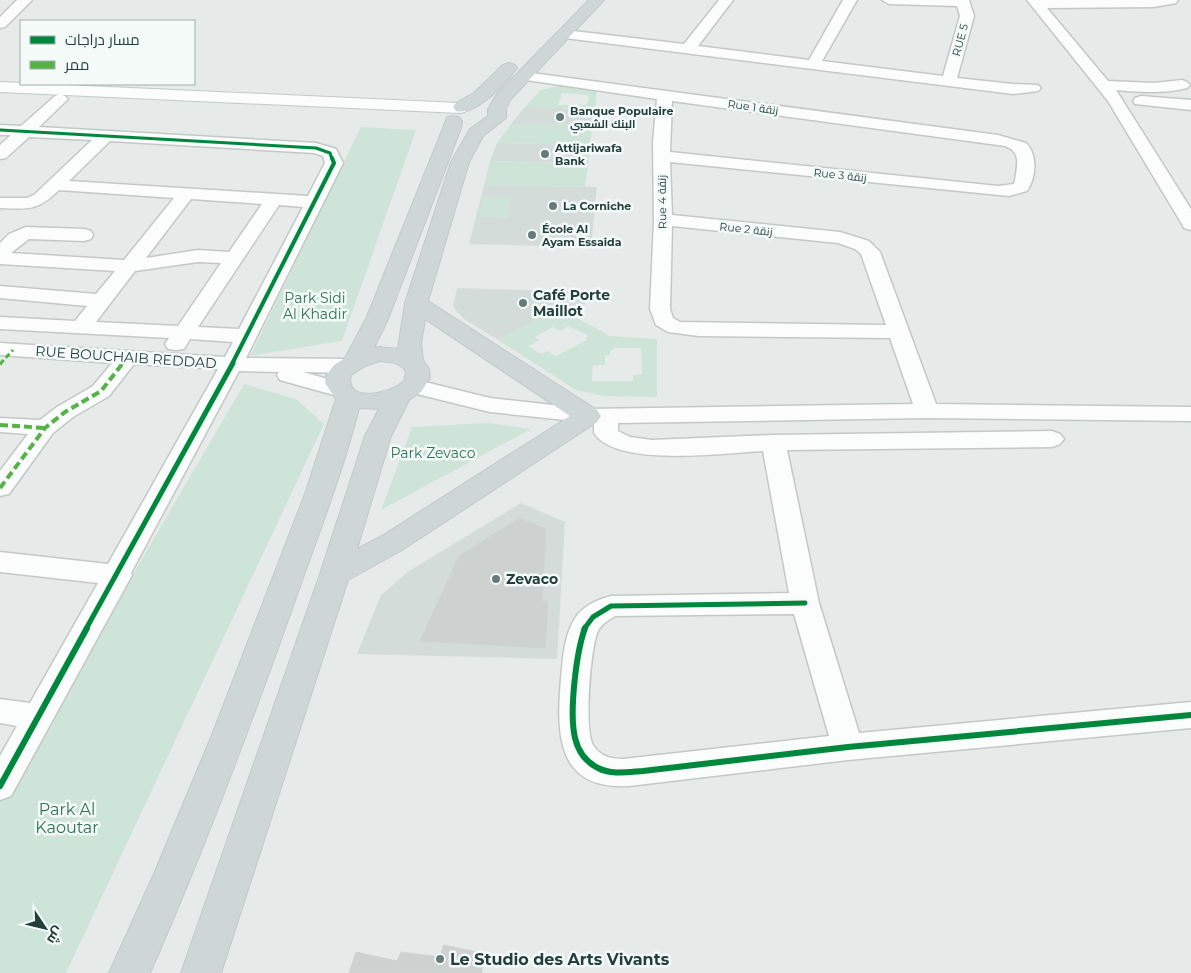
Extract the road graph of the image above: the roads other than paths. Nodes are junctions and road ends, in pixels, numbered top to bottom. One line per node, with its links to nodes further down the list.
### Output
1 (25, 0): 10 (street)
2 (577, 0): 12 (main road)
3 (597, 0): 11 (main road)
4 (726, 0): 13 (street)
5 (850, 0): 15 (street)
6 (889, 0): 8 (street)
7 (1170, 0): 9 (street)
8 (962, 1): 17 (street, RUE 5)
9 (1036, 2): 18 (street)
10 (0, 24)
11 (565, 34): 13 (street); 16 (main road)
12 (539, 38)
13 (688, 49): 15 (street)
14 (518, 59): 27 (main road)
15 (813, 65): 17 (street)
16 (524, 76): 22 (street, Rue 1 زنقة); 28 (main road)
17 (949, 81): 21 (street)
18 (1104, 85): 19 (street); 24 (street)
19 (1182, 85)
20 (0, 87): 27 (main road)
21 (1033, 88)
22 (665, 96): 33 (street, Rue 4 زنقة); 35 (street, Rue 1 زنقة)
23 (0, 97): 25 (main road)
24 (1116, 99): 26 (street); 41 (street)
25 (60, 100): 27 (main road); 30 (street)
26 (1190, 105)
27 (456, 114): 28 (main road); 61 (main road)
28 (493, 117): 50 (main road)
29 (0, 130): 30 (street)
30 (26, 131): 31 (street); 32 (street)
31 (108, 135): 34 (street); 38 (street)
32 (0, 154)
33 (662, 156): 35 (street, Rue 3 زنقة); 40 (street, Rue 4 زنقة)
34 (56, 185): 36 (street); 39 (street)
35 (1019, 189)
36 (187, 194): 37 (street); 46 (street)
37 (274, 199): 38 (street); 45 (street)
38 (314, 202): 55 (street)
39 (0, 203)
40 (662, 220): 53 (street, Rue 2 زنقة); 53 (street, Rue 4 زنقة)
41 (1191, 224)
42 (84, 235): 43 (street)
43 (0, 253)
44 (0, 258): 46 (street)
45 (234, 258): 46 (street); 54 (street)
46 (130, 266): 49 (street)
47 (0, 292): 48 (street)
48 (42, 296): 49 (street); 51 (street)
49 (102, 301): 52 (street)
50 (416, 303): 59 (main road); 65 (main road)
51 (9, 324): 52 (street)
52 (80, 328): 54 (street)
53 (900, 332): 63 (street)
54 (183, 333): 55 (street); 58 (street)
55 (246, 336): 60 (street)
56 (4, 355): 57 (street, RUE BOUCHAIB REDDAD)
57 (127, 358): 58 (street, RUE BOUCHAIB REDDAD); 67 (street)
58 (167, 360): 60 (street, RUE BOUCHAIB REDDAD)
59 (411, 362): 61 (main road); 62 (main road)
60 (242, 365): 61 (street, RUE BOUCHAIB REDDAD); 73 (street)
61 (348, 378): 62 (main road); 80 (main road)
62 (406, 391): 65 (street); 72 (main road)
63 (927, 411): 64 (street); 65 (street)
64 (1191, 414)
65 (597, 416): 69 (street); 72 (main road)
66 (0, 424): 67 (street)
67 (45, 428): 70 (street)
68 (1052, 439): 69 (street)
69 (773, 443): 74 (street)
70 (0, 488)
71 (0, 562): 73 (street)
72 (335, 574): 81 (main road)
73 (118, 575): 77 (street)
74 (806, 603): 78 (street); 78 (street)
75 (0, 711): 77 (street)
76 (1191, 715): 78 (street)
77 (38, 717): 79 (street)
78 (848, 747)
79 (0, 786)
80 (128, 973)
81 (201, 973)

